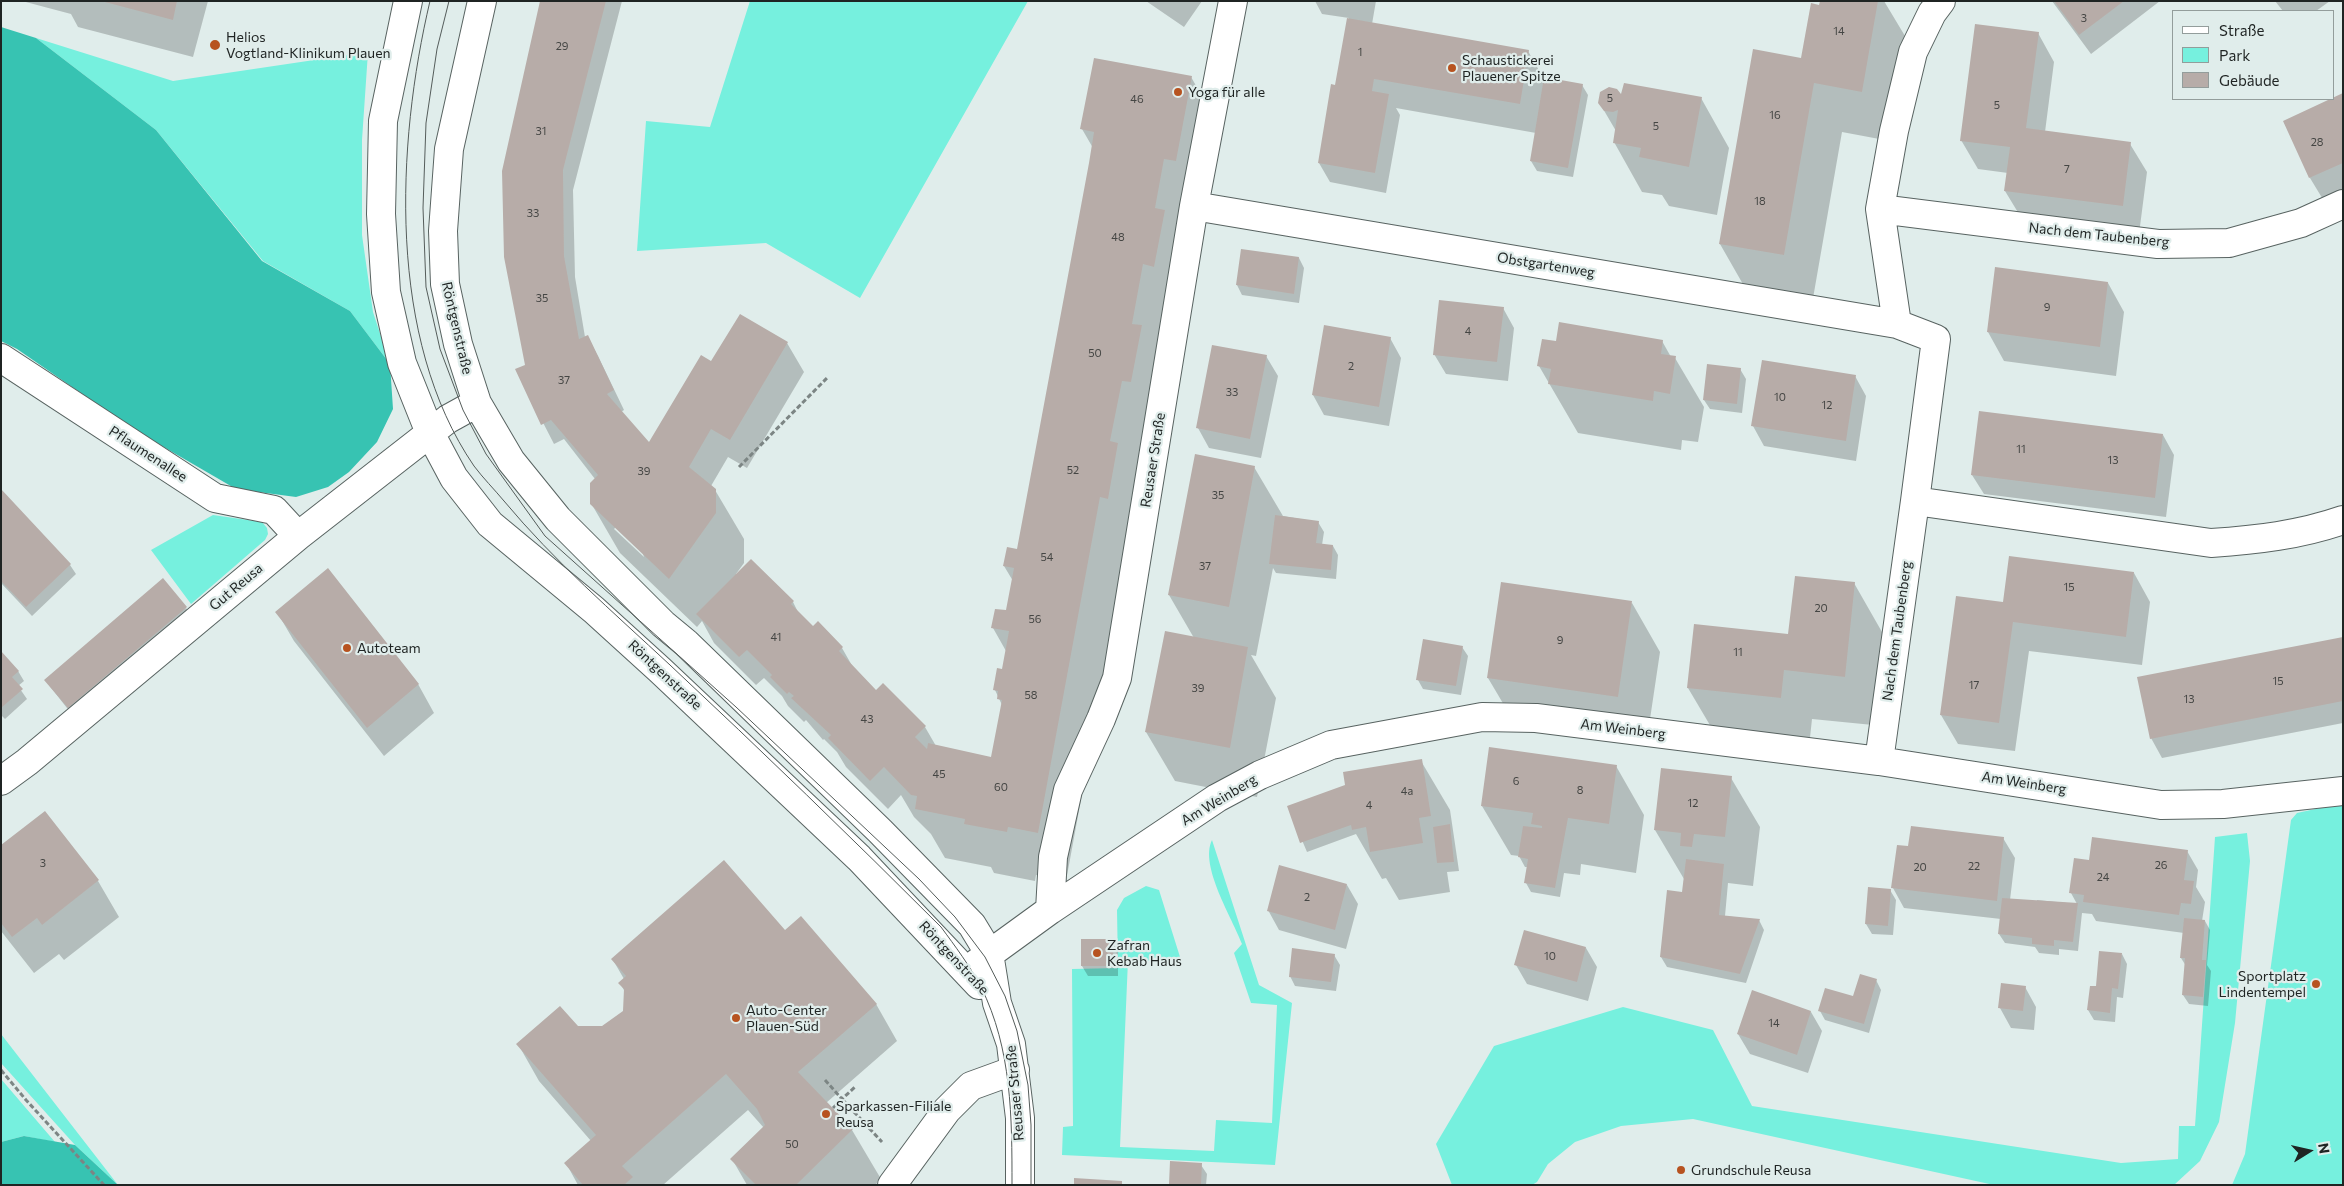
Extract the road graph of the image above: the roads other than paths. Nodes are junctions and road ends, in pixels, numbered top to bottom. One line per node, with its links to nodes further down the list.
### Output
1 (408, 1): 11 (street, Röntgenstraße)
2 (482, 1): 10 (street, Röntgenstraße)
3 (1233, 1): 6 (street, Reusaer Straße)
4 (1941, 1): 7 (street)
5 (2343, 204): 7 (street, Nach dem Taubenberg)
6 (1194, 206): 8 (street, Obstgartenweg); 18 (street, Reusaer Straße)
7 (1880, 209): 8 (street)
8 (1898, 324): 12 (street, Nach dem Taubenberg)
9 (1, 358): 14 (street, Pflaumenallee)
10 (477, 403): 11 (street, Gut Reusa); 19 (street, Röntgenstraße)
11 (430, 433): 14 (street, Gut Reusa); 20 (street, Röntgenstraße)
12 (1915, 502): 13 (street); 15 (street, Nach dem Taubenberg)
13 (2343, 520)
14 (298, 536): 16 (street, Gut Reusa)
15 (1879, 761): 17 (street, Am Weinberg); 18 (street, Am Weinberg)
16 (1, 781)
17 (2343, 791)
18 (1050, 910): 19 (street, Am Weinberg)
19 (989, 953): 20 (street, Am Weinberg); 21 (street, Röntgenstraße)
20 (966, 971): 21 (street, Röntgenstraße)
21 (997, 1003): 22 (street, Reusaer Straße)
22 (1015, 1070): 23 (street); 24 (street, Reusaer Straße)
23 (898, 1176)
24 (1020, 1185)

